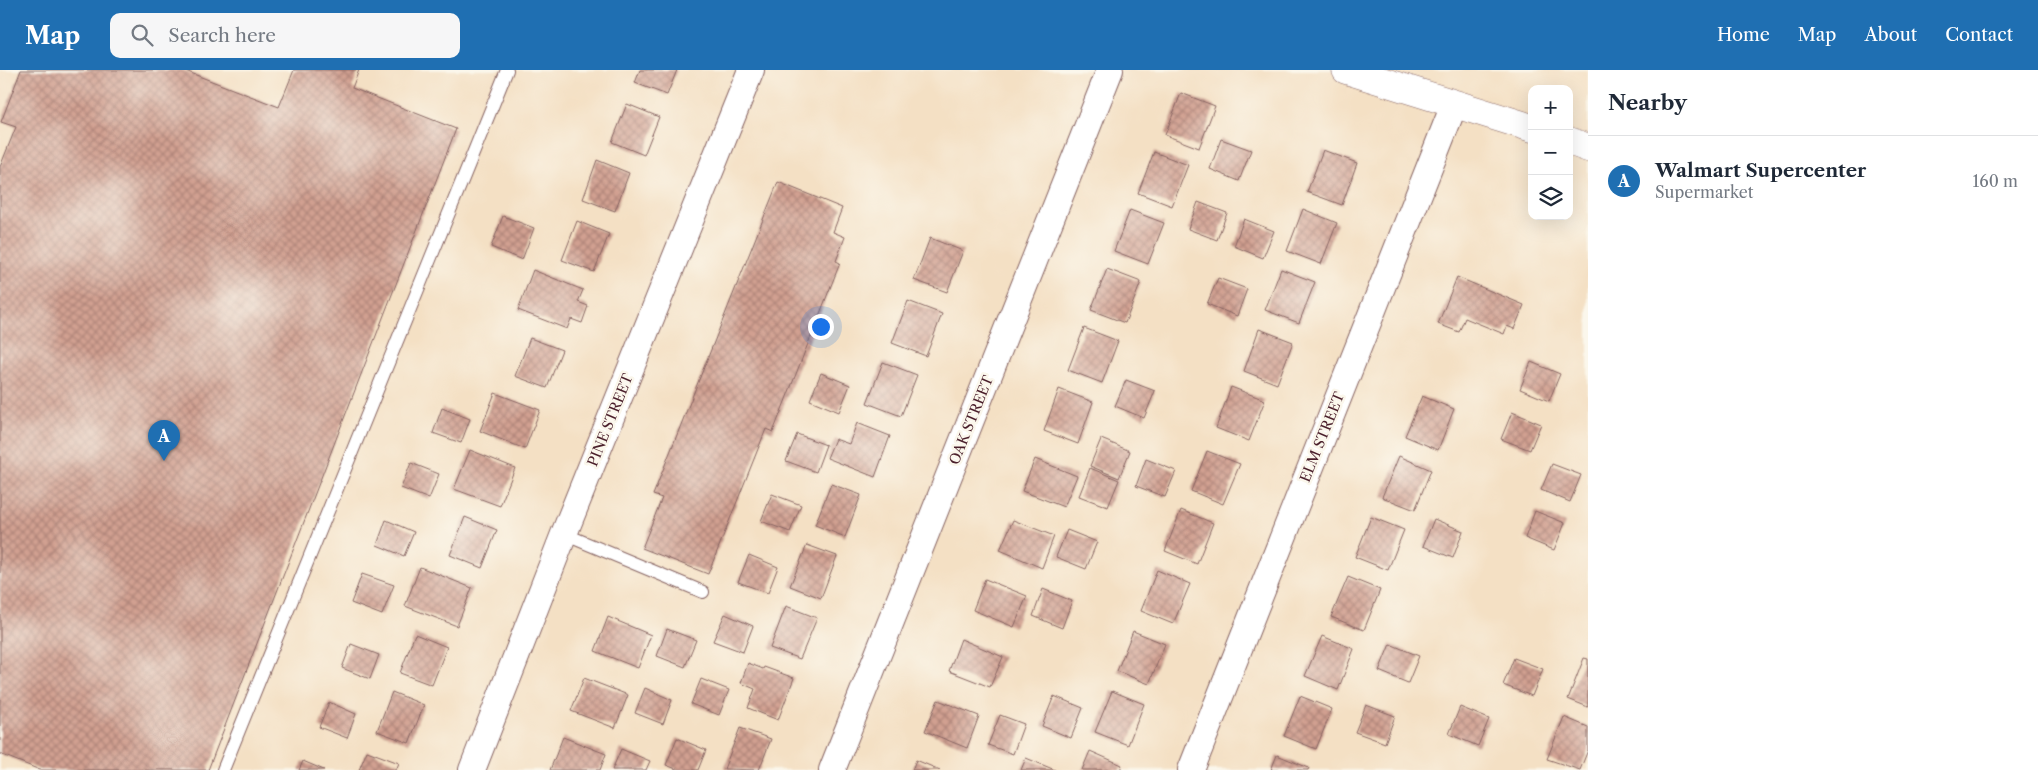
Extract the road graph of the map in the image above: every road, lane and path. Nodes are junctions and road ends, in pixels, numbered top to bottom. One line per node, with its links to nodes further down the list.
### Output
1 (507, 70): 11 (lane)
2 (751, 70): 9 (street, PINE STREET)
3 (1110, 70): 13 (street, OAK STREET)
4 (1346, 70): 5 (street)
5 (1454, 104): 6 (street); 14 (street, ELM STREET)
6 (1528, 127)
7 (1573, 142): 8 (street)
8 (1588, 148)
9 (564, 534): 10 (lane); 12 (street, PINE STREET)
10 (703, 592)
11 (223, 770)
12 (472, 770)
13 (832, 770)
14 (1191, 770)

